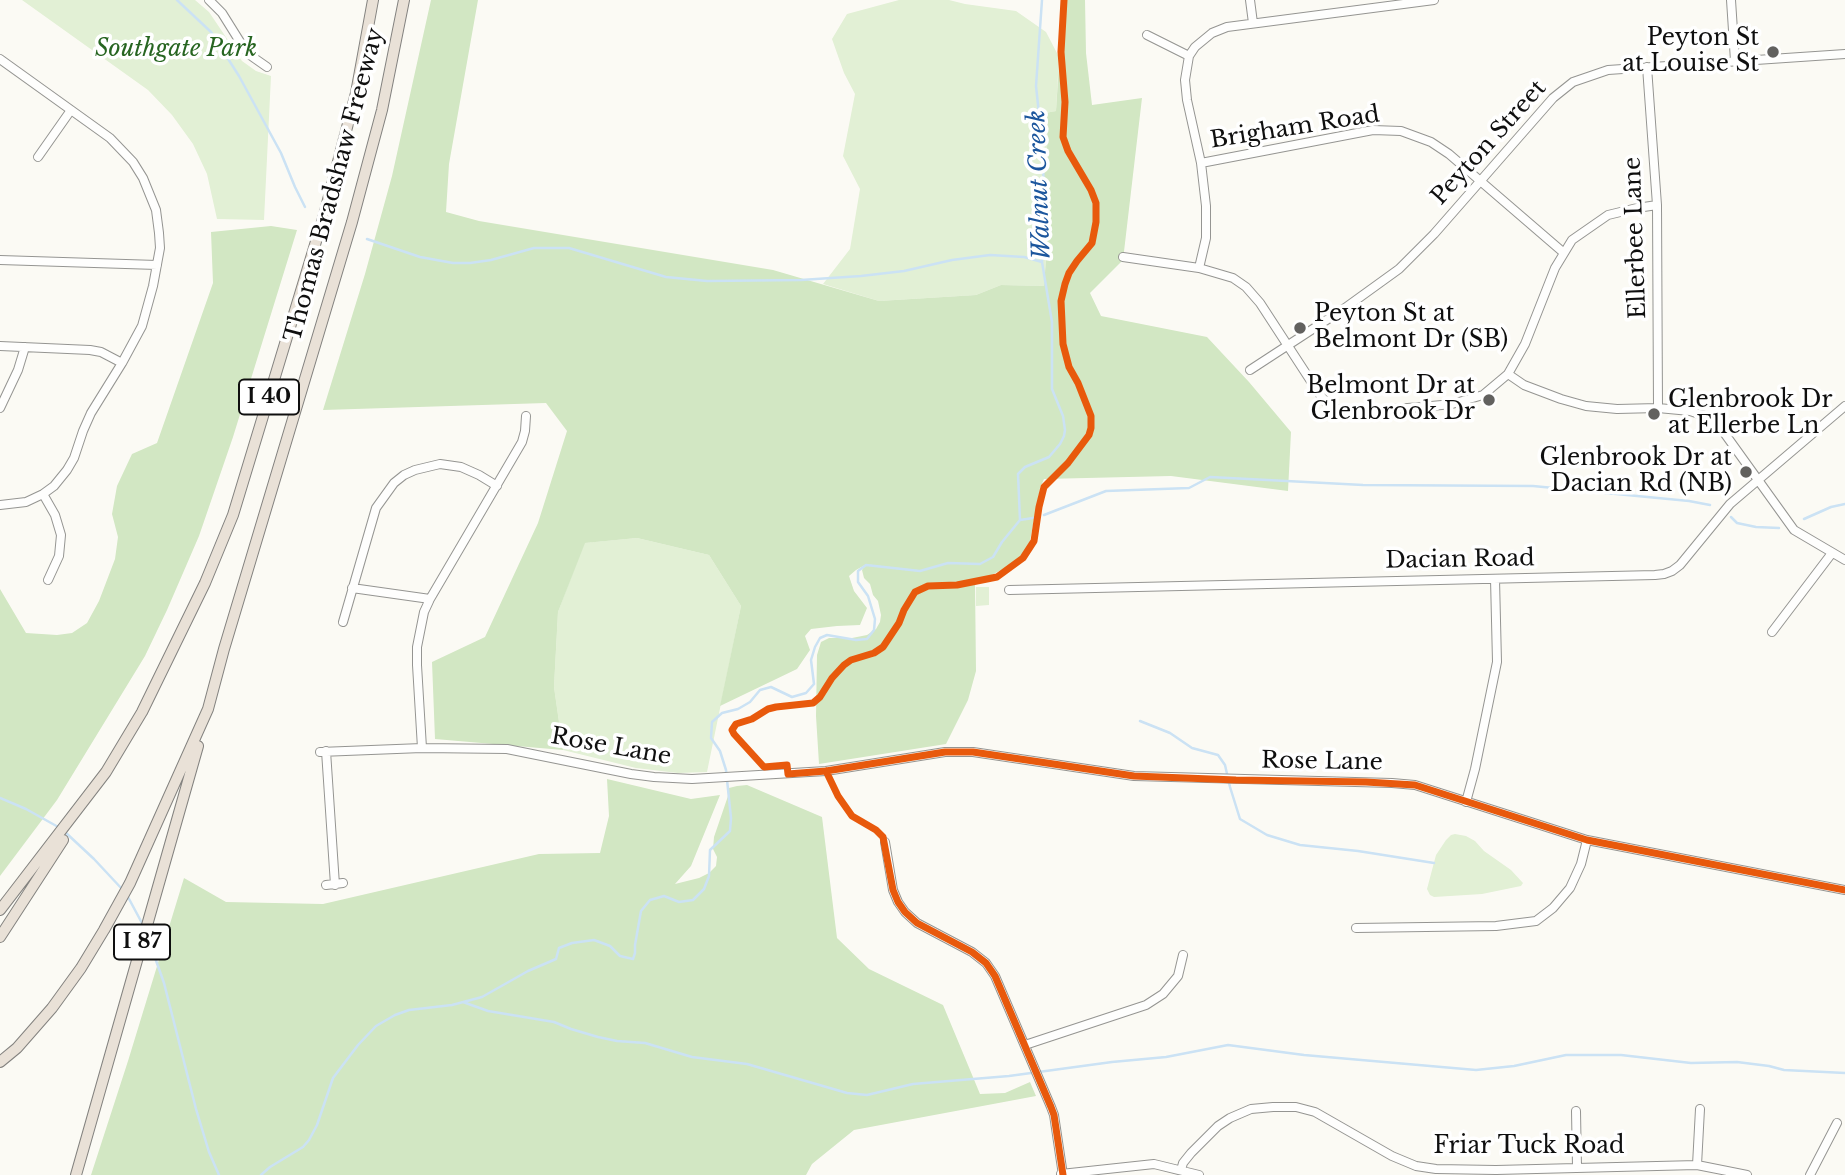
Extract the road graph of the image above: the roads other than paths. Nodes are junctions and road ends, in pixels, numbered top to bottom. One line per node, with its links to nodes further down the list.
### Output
1 (209, 0): 15 (street)
2 (373, 0): 51 (highway, Thomas Bradshaw Freeway / I 40)
3 (404, 0): 49 (highway, Thomas Bradshaw Freeway / I 40)
4 (1250, 0): 8 (street)
5 (1434, 0): 7 (street)
6 (1731, 0): 13 (street)
7 (1368, 4): 8 (street)
8 (1253, 23): 11 (street)
9 (1147, 35): 11 (street)
10 (1845, 54): 13 (street, Peyton Street)
11 (1189, 57): 18 (street)
12 (0, 59): 16 (street)
13 (1735, 61): 14 (street, Peyton Street)
14 (1647, 67): 19 (street, Peyton Street); 20 (street, Ellerbee Lane)
15 (267, 68)
16 (71, 110): 17 (street); 24 (street)
17 (38, 157)
18 (1201, 163): 19 (street, Brigham Road); 25 (street)
19 (1479, 180): 21 (street, Brigham Road); 27 (street, Peyton Street)
20 (1657, 205): 21 (street); 34 (street, Ellerbee Lane)
21 (1564, 253): 31 (street)
22 (1123, 257): 25 (street)
23 (0, 260): 24 (street)
24 (157, 265): 29 (street)
25 (1199, 268): 27 (street)
26 (0, 346): 28 (street)
27 (1288, 346): 30 (street, Peyton Street); 31 (street)
28 (25, 347): 29 (street); 33 (street)
29 (122, 363): 38 (street)
30 (1250, 370)
31 (1508, 374): 34 (street)
32 (1845, 406): 36 (street, Dacian Road)
33 (0, 408)
34 (1658, 408): 36 (street)
35 (526, 416): 37 (street)
36 (1759, 479): 40 (street); 42 (street, Dacian Road)
37 (497, 486): 44 (street); 46 (street)
38 (43, 494): 39 (street); 43 (street)
39 (0, 505)
40 (1832, 553): 41 (street); 48 (street)
41 (1845, 560)
42 (1495, 579): 45 (street, Dacian Road); 52 (street)
43 (48, 580)
44 (352, 588): 46 (street); 47 (street)
45 (1009, 590)
46 (430, 599): 50 (street)
47 (343, 622)
48 (1772, 632)
49 (208, 709): 62 (highway, Thomas Bradshaw Freeway / I 40); 70 (highway, I 87)
50 (422, 748): 52 (street, Rose Lane); 55 (street, Rose Lane)
51 (106, 772): 57 (highway, Thomas Bradshaw Freeway / I 40); 59 (highway)
52 (1466, 802): 53 (street, Rose Lane)
53 (1587, 840): 56 (street, Rose Lane); 58 (street)
54 (885, 842): 61 (street)
55 (335, 884)
56 (1845, 890)
57 (0, 910)
58 (1356, 928)
59 (0, 937)
60 (1183, 955): 61 (street)
61 (1025, 1045): 71 (street)
62 (0, 1062)
63 (1700, 1109): 66 (street)
64 (1576, 1111): 67 (street)
65 (1837, 1123): 74 (street)
66 (1697, 1165): 67 (street, Friar Tuck Road); 73 (street, Friar Tuck Road)
67 (1577, 1167): 69 (street, Friar Tuck Road)
68 (1181, 1170): 69 (street, Friar Tuck Road); 71 (street); 72 (street)
69 (1496, 1172)
70 (76, 1175)
71 (1061, 1175)
72 (1199, 1175)
73 (1747, 1175)
74 (1810, 1175)

